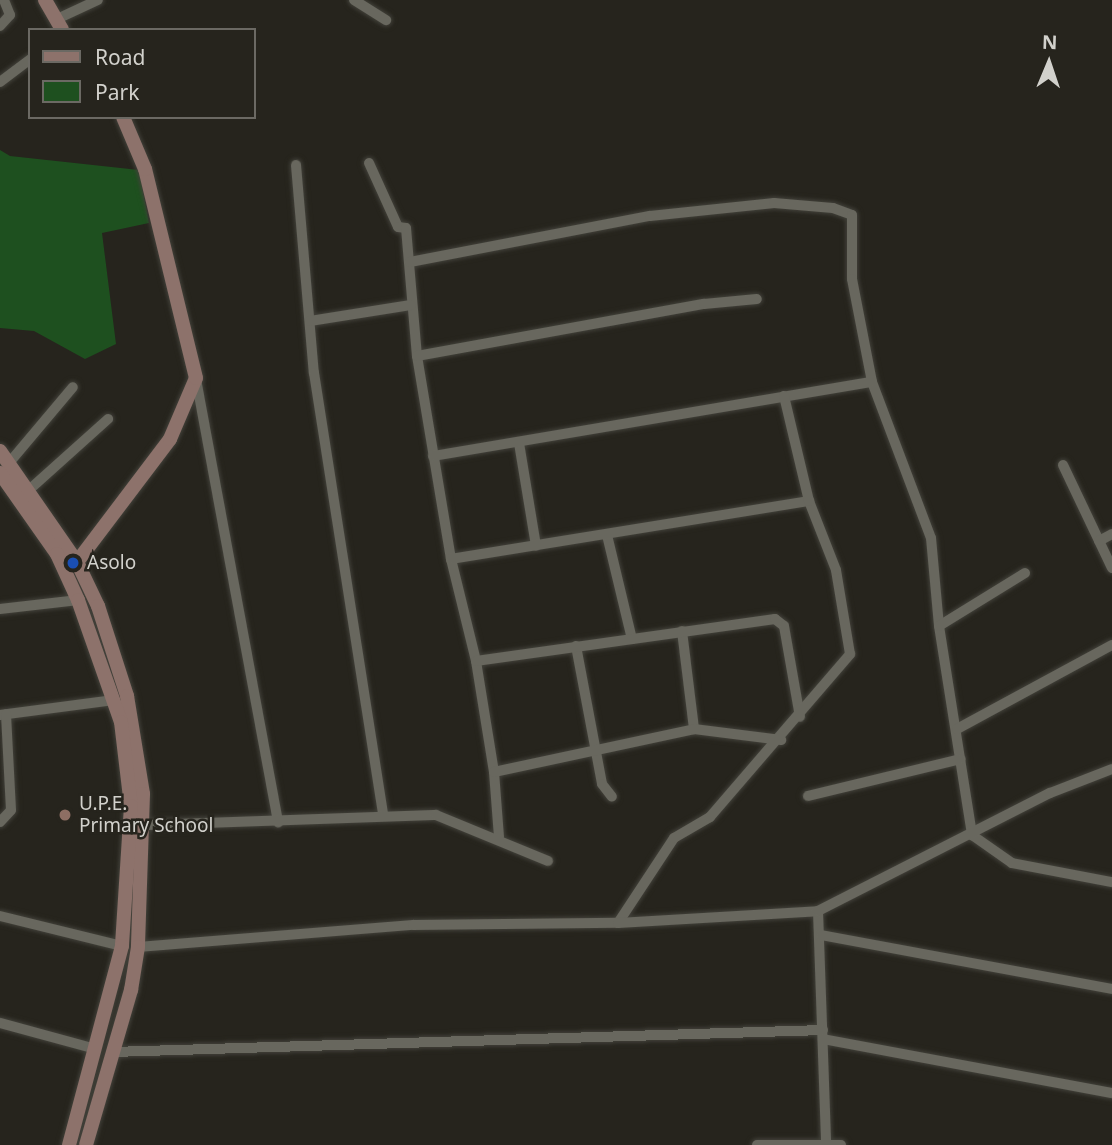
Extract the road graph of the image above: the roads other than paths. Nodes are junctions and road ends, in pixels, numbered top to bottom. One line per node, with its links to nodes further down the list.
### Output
1 (4, 0): 7 (street)
2 (45, 0): 6 (street)
3 (99, 0): 6 (street)
4 (354, 0): 5 (street)
5 (386, 20)
6 (59, 25)
7 (0, 26)
8 (28, 61): 9 (street)
9 (0, 82)
10 (124, 119): 18 (street)
11 (369, 163): 13 (street)
12 (296, 165): 16 (street)
13 (410, 262): 15 (street); 19 (street)
14 (757, 299): 17 (street)
15 (411, 305): 16 (street); 17 (street)
16 (310, 321): 58 (street)
17 (417, 356): 24 (street)
18 (196, 378): 35 (street); 60 (street)
19 (872, 382): 21 (street); 40 (street)
20 (73, 387): 25 (street)
21 (784, 396): 23 (street); 29 (street)
22 (108, 419): 27 (street)
23 (519, 443): 24 (street); 33 (street)
24 (433, 456): 34 (street)
25 (3, 462): 27 (street); 28 (street)
26 (1063, 465): 32 (street)
27 (30, 489): 35 (street)
28 (6, 490): 38 (street)
29 (809, 501): 31 (street); 48 (street)
30 (1112, 534): 32 (street)
31 (607, 535): 33 (street); 42 (street)
32 (1099, 541): 36 (street)
33 (536, 546): 34 (street)
34 (452, 559): 45 (street)
35 (78, 562): 61 (street)
36 (1112, 568)
37 (1025, 573): 40 (street)
38 (78, 600): 39 (street); 46 (street)
39 (0, 609)
40 (939, 626): 50 (street)
41 (682, 631): 42 (street); 48 (street); 49 (street)
42 (632, 639): 44 (street)
43 (1112, 645): 50 (street)
44 (576, 646): 45 (street); 52 (street)
45 (476, 661): 55 (street)
46 (114, 700): 47 (street); 70 (street)
47 (3, 715): 59 (street)
48 (800, 717): 51 (street)
49 (694, 729): 51 (street); 52 (street)
50 (957, 729): 53 (street)
51 (781, 740): 68 (street)
52 (596, 751): 55 (street); 57 (street)
53 (961, 760): 56 (street); 62 (street)
54 (1112, 769): 62 (street)
55 (494, 772): 63 (street)
56 (808, 796)
57 (612, 797)
58 (383, 815): 60 (street); 63 (street)
59 (0, 822)
60 (278, 822): 61 (street)
61 (145, 825): 71 (street)
62 (972, 835): 65 (street); 66 (street)
63 (499, 837): 64 (street)
64 (548, 861)
65 (1112, 883)
66 (818, 911): 68 (street); 69 (street)
67 (0, 916): 70 (street)
68 (618, 923): 71 (street)
69 (821, 934): 72 (street); 74 (street)
70 (122, 946): 75 (street)
71 (138, 947): 76 (street)
72 (1112, 989)
73 (0, 1023): 75 (street)
74 (823, 1035): 76 (street); 77 (street); 78 (street)
75 (96, 1049): 79 (street)
76 (112, 1052): 80 (street)
77 (1112, 1093)
78 (826, 1143): 81 (street); 82 (street)
79 (69, 1145)
80 (86, 1145)
81 (757, 1145)
82 (841, 1145)

